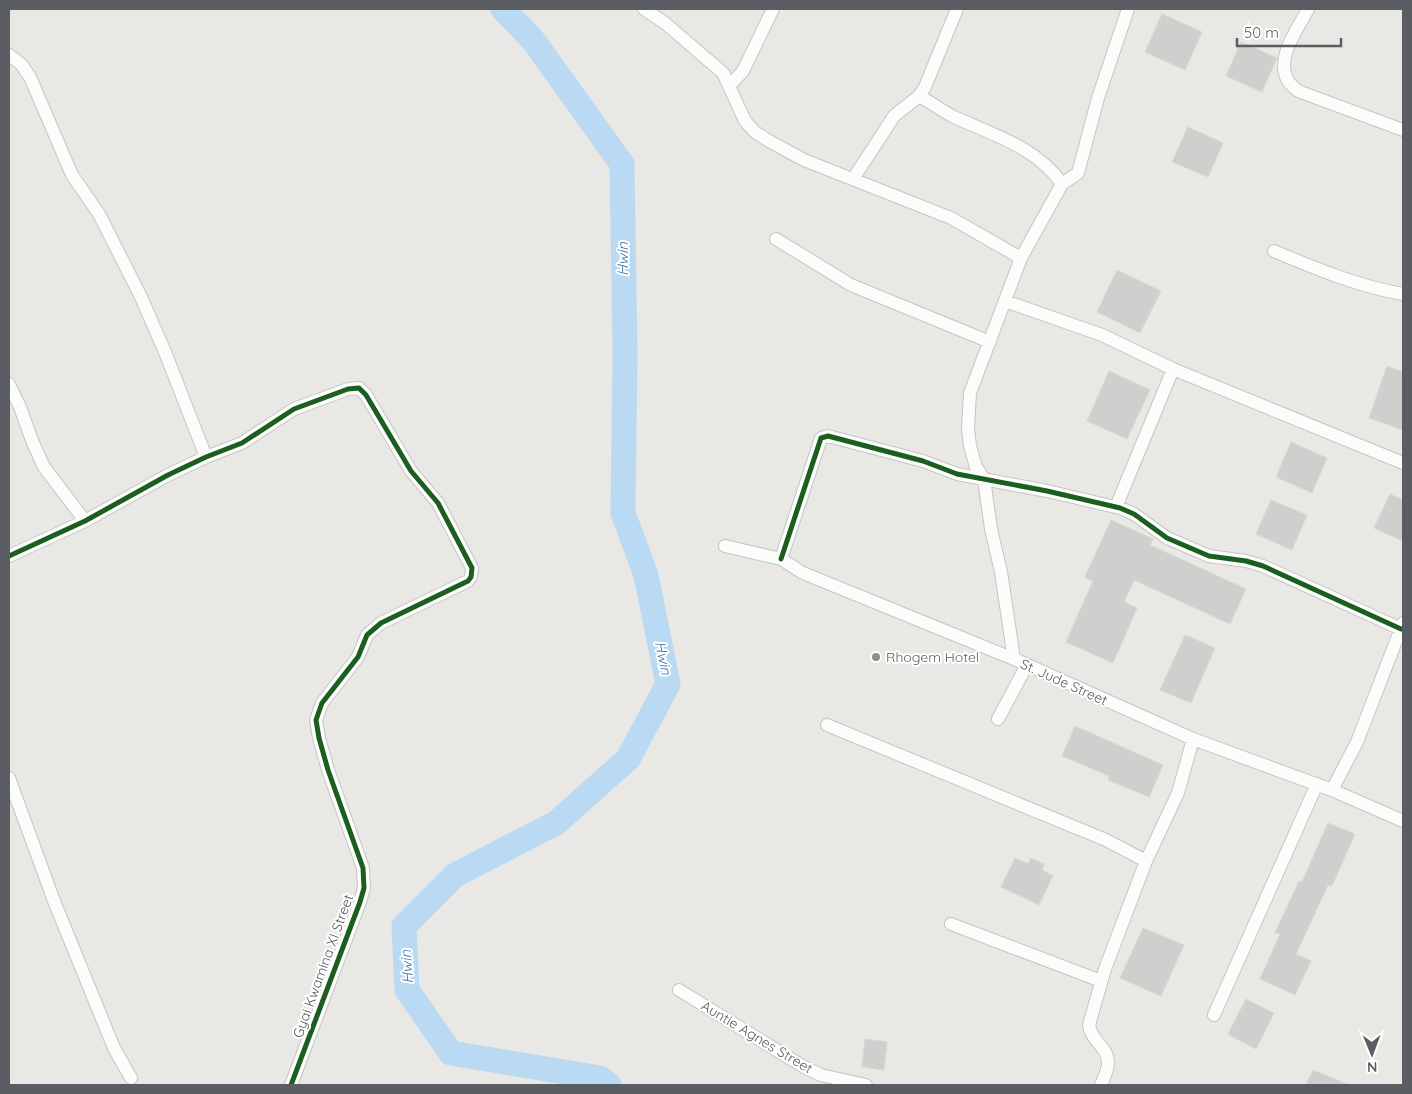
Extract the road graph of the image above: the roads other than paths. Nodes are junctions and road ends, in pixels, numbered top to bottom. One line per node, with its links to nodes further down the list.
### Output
1 (644, 9): 7 (street)
2 (773, 9): 7 (street)
3 (957, 9): 8 (street)
4 (1128, 9): 11 (street)
5 (1308, 9): 9 (street)
6 (9, 55): 20 (street)
7 (730, 85): 10 (street)
8 (919, 96): 10 (street); 11 (street)
9 (1403, 130)
10 (853, 179): 14 (street)
11 (1062, 184): 14 (street)
12 (776, 239): 17 (street)
13 (1274, 251): 15 (street)
14 (1021, 258): 16 (street)
15 (1403, 294)
16 (1004, 301): 17 (street); 18 (street)
17 (990, 342): 22 (street)
18 (1173, 369): 21 (street); 23 (street)
19 (9, 384): 24 (street)
20 (206, 457): 24 (street); 44 (street, Gyai Kwamina XI Street)
21 (1403, 463)
22 (984, 479): 23 (street); 27 (street); 29 (street)
23 (1116, 507): 28 (street)
24 (85, 520): 26 (street)
25 (725, 546): 27 (street, St. Jude Street)
26 (9, 556)
27 (781, 559): 29 (street, St. Jude Street)
28 (1402, 626): 36 (street)
29 (1014, 659): 30 (street, St. Jude Street)
30 (1027, 665): 31 (street); 33 (street, St. Jude Street)
31 (998, 719)
32 (826, 725): 38 (street)
33 (1193, 739): 35 (street, St. Jude Street); 38 (street)
34 (9, 778): 43 (street)
35 (1317, 784): 36 (street, St. Jude Street); 42 (street)
36 (1332, 790): 37 (street, St. Jude Street)
37 (1403, 821)
38 (1146, 861): 40 (street)
39 (951, 924): 40 (street)
40 (1101, 981): 46 (street)
41 (679, 990): 45 (street, Auntie Agnes Street)
42 (1214, 1015)
43 (132, 1078)
44 (291, 1085)
45 (866, 1085)
46 (1101, 1085)

